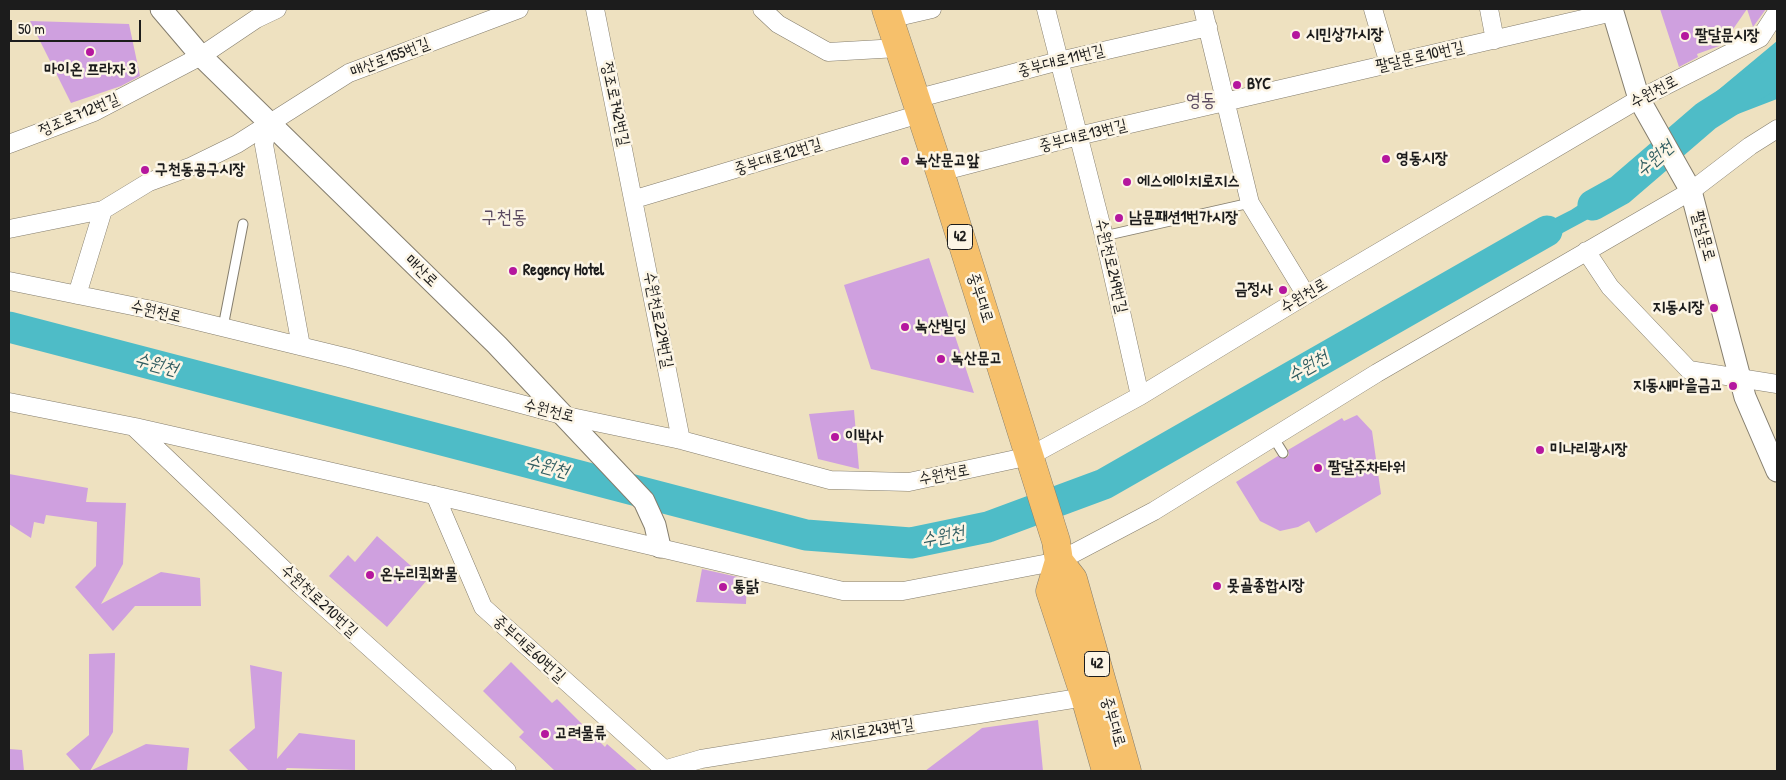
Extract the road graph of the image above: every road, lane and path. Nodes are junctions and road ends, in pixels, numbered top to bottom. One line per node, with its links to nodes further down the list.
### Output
1 (161, 9): 17 (street, 매산로)
2 (277, 9): 17 (street, 정조로712번길)
3 (519, 9): 23 (street, 매산로155번길)
4 (595, 9): 29 (street, 정조로742번길)
5 (762, 9): 16 (street)
6 (932, 9): 13 (street)
7 (1046, 9): 18 (street, 수원천로249번길)
8 (1203, 9): 14 (street)
9 (1373, 9): 19 (street)
10 (1489, 9): 15 (street)
11 (1613, 10): 15 (street, 팔달문로10번길); 21 (street, 팔달문로)
12 (1777, 12): 21 (street, 수원천로)
13 (888, 14): 16 (main road, 중부대로 / 42)
14 (1208, 27): 18 (street, 중부대로11번길); 20 (street)
15 (1495, 40): 19 (street, 팔달문로10번길)
16 (898, 48): 22 (main road, 중부대로 / 42)
17 (201, 56): 23 (street, 매산로); 26 (street, 정조로712번길)
18 (1059, 61): 22 (street, 중부대로11번길); 25 (street, 수원천로249번길)
19 (1388, 64): 20 (street, 팔달문로10번길)
20 (1226, 102): 25 (street, 중부대로13번길); 30 (street)
21 (1643, 106): 28 (street, 팔달문로); 37 (street, 수원천로)
22 (918, 107): 27 (main road, 중부대로 / 42); 29 (street, 중부대로12번길)
23 (269, 122): 31 (street, 매산로155번길); 40 (street); 45 (street, 매산로)
24 (1777, 129): 28 (street)
25 (1078, 136): 27 (street, 중부대로13번길); 34 (street, 수원천로249번길)
26 (9, 144)
27 (940, 172): 50 (main road, 중부대로 / 42)
28 (1689, 187): 35 (street); 41 (street, 팔달문로)
29 (635, 199): 48 (street, 수원천로229번길)
30 (1250, 203): 34 (lane); 37 (street)
31 (103, 210): 33 (street, 매산로155번길); 38 (street)
32 (243, 224): 39 (lane)
33 (9, 229)
34 (1104, 236): 43 (street, 수원천로249번길)
35 (1586, 251): 41 (street); 47 (street)
36 (9, 281): 38 (street, 수원천로)
37 (1306, 294): 43 (street, 수원천로)
38 (77, 295): 39 (street, 수원천로)
39 (223, 328): 40 (street, 수원천로)
40 (301, 346): 45 (street, 수원천로)
41 (1740, 380): 42 (street); 51 (street, 팔달문로)
42 (1777, 384)
43 (1140, 396): 50 (street, 수원천로)
44 (9, 402): 46 (street)
45 (566, 419): 48 (street, 수원천로); 53 (street, 매산로)
46 (135, 428): 52 (street); 57 (street, 수원천로210번길)
47 (1273, 437): 49 (lane); 54 (street)
48 (681, 440): 50 (street, 수원천로)
49 (1283, 453)
50 (1031, 461): 54 (main road, 중부대로 / 42)
51 (1777, 471)
52 (435, 496): 53 (street); 56 (street, 중부대로60번길)
53 (660, 547): 54 (street)
54 (1057, 551): 55 (main road, 중부대로 / 42); 59 (main road, 중부대로 / 42)
55 (1085, 697): 56 (street, 세지로243번길); 58 (main road, 중부대로 / 42)
56 (663, 770)
57 (506, 771)
58 (1106, 771)
59 (1127, 771)

